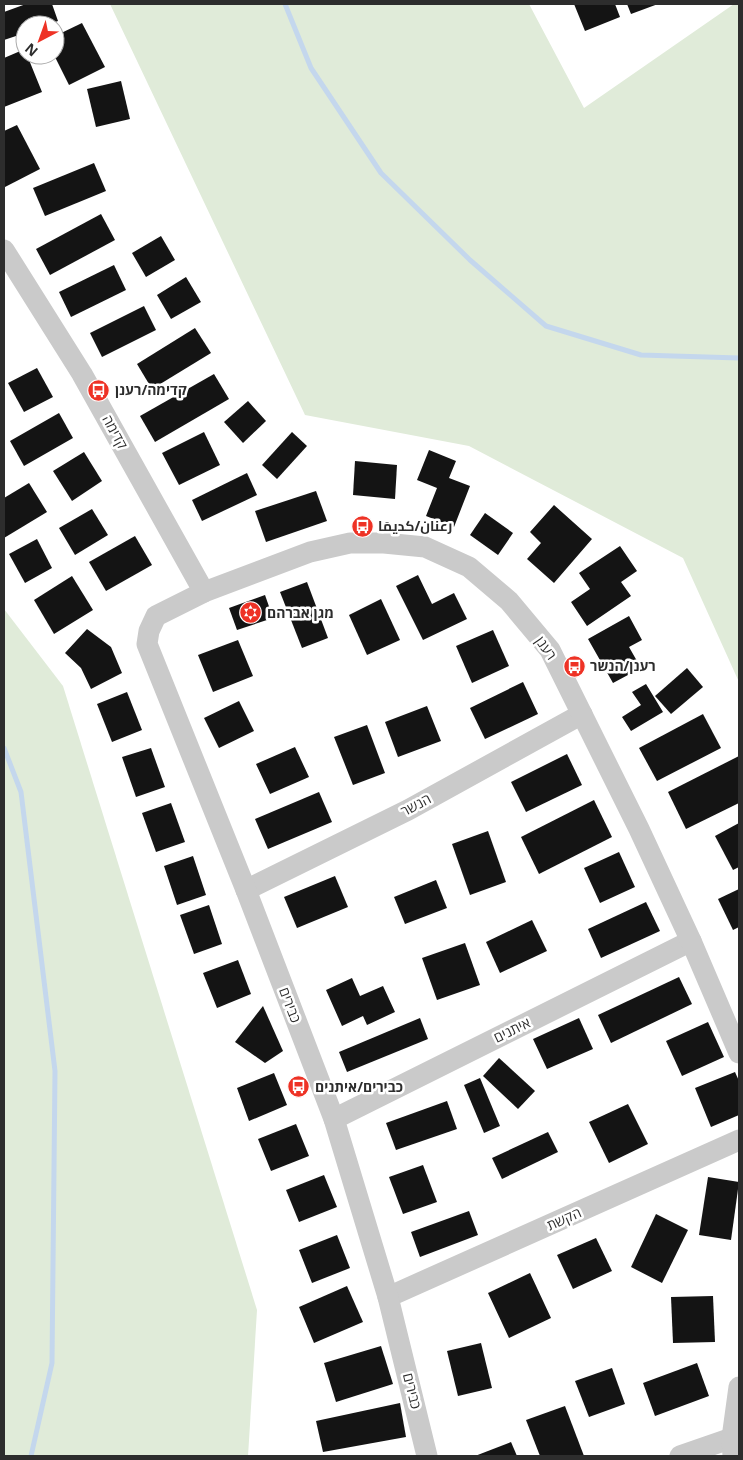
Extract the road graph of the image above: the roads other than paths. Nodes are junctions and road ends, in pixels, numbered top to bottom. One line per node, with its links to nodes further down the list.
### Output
1 (4, 250): 2 (street, קדימה)
2 (204, 592): 3 (street, רענן); 4 (street, כבירים)
3 (582, 714): 4 (street, הנשר); 5 (street, רענן)
4 (246, 890): 7 (street, כבירים)
5 (691, 941): 6 (street, רענן); 7 (street, איתנים)
6 (739, 1053)
7 (334, 1119): 9 (street, כבירים)
8 (739, 1140): 9 (street, הקשת)
9 (388, 1297): 12 (street, כבירים)
10 (739, 1387): 11 (street)
11 (732, 1447): 13 (street)
12 (427, 1456)
13 (680, 1456)

